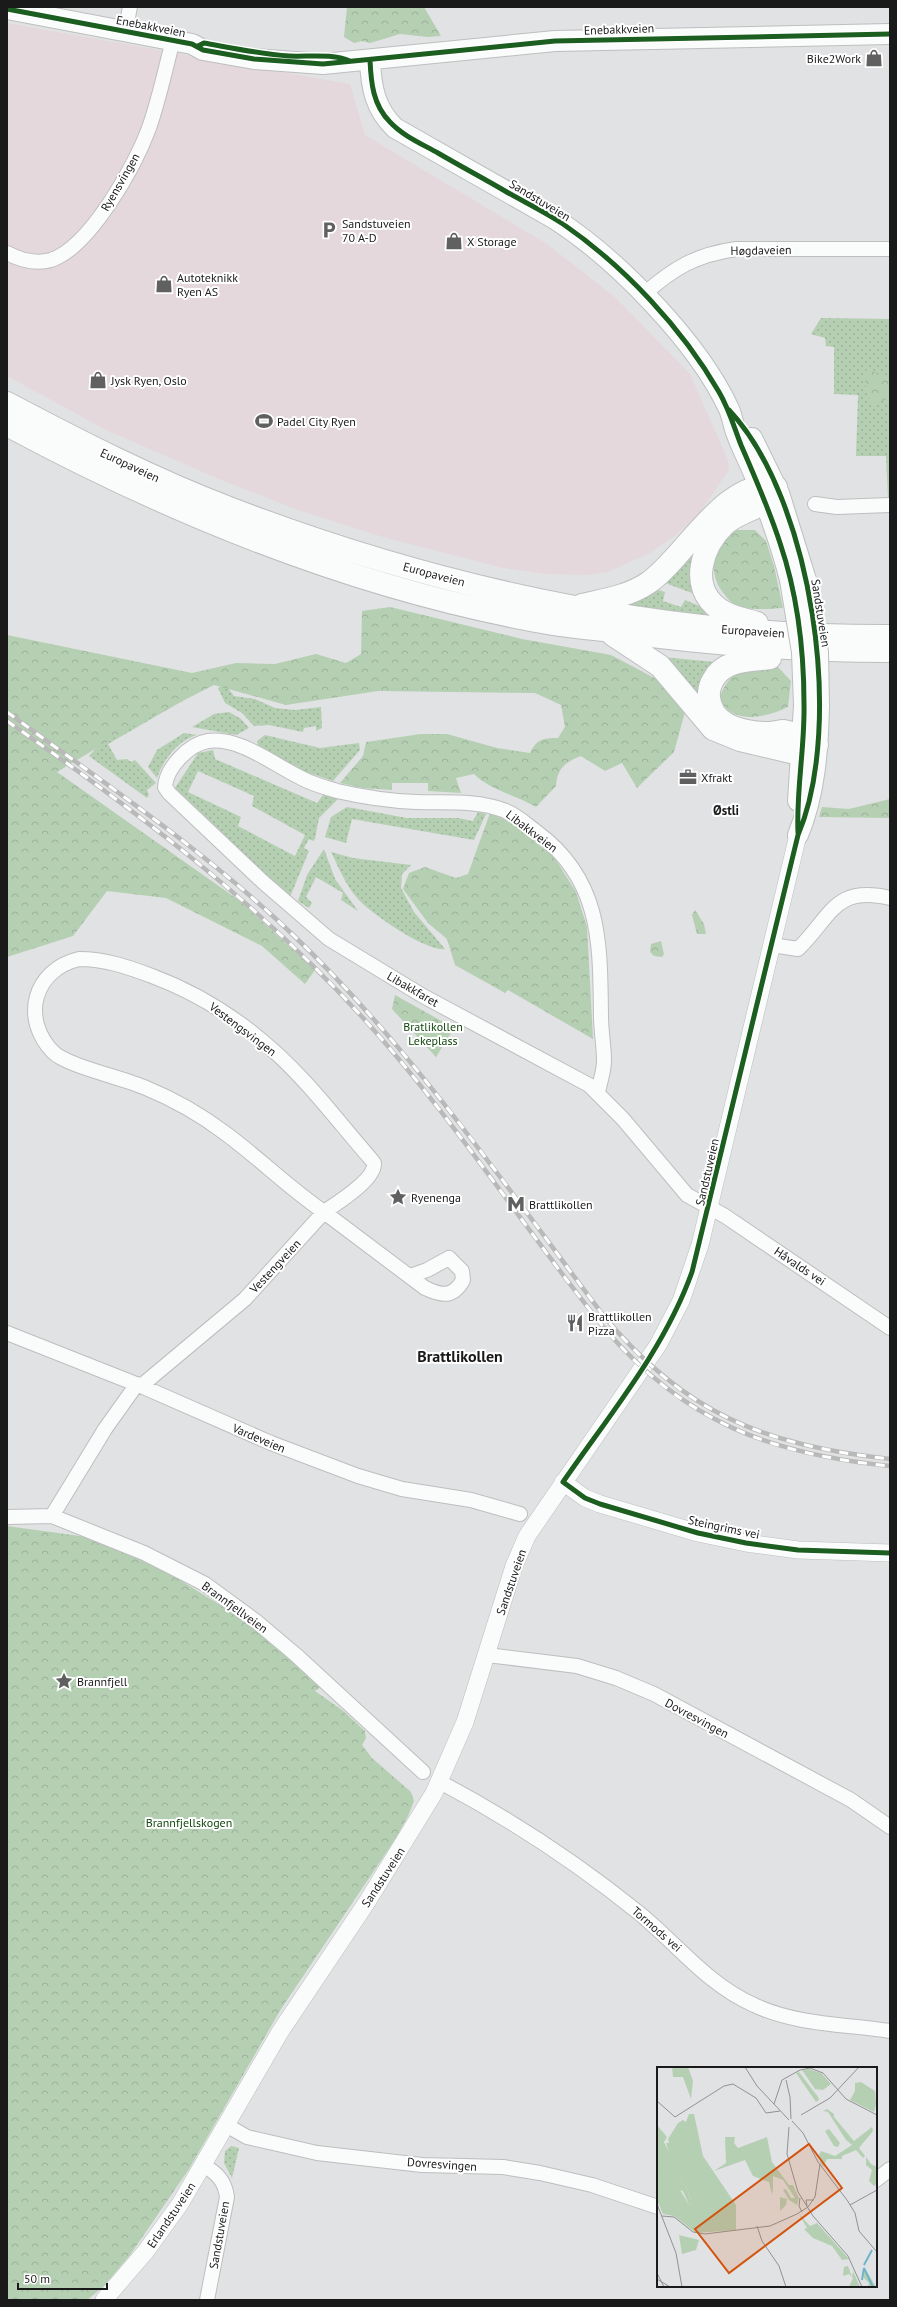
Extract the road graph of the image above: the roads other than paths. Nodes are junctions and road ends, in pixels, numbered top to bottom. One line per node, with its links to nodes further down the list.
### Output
1 (130, 7): 3 (street)
2 (7, 9): 3 (main road, Enebakkveien)
3 (125, 32): 5 (main road, Enebakkveien)
4 (890, 34): 6 (main road, Enebakkveien)
5 (172, 40): 6 (main road, Enebakkveien); 8 (street, Ryensvingen)
6 (370, 60): 9 (main road, Sandstuveien)
7 (890, 249): 9 (street, Høgdaveien)
8 (7, 253)
9 (644, 294): 12 (main road, Sandstuveien)
10 (7, 403): 15 (highway, Europaveien)
11 (7, 425): 16 (highway, Europaveien)
12 (767, 492): 15 (highway); 17 (highway); 23 (main road, Sandstuveien, bridge)
13 (815, 504): 14 (street)
14 (890, 505)
15 (576, 606): 17 (highway, Europaveien)
16 (603, 630): 19 (highway); 20 (highway, Europaveien)
17 (804, 634): 18 (highway, Europaveien)
18 (890, 636)
19 (636, 649): 22 (highway); 23 (highway)
20 (828, 651): 21 (highway, Europaveien); 22 (highway)
21 (890, 651)
22 (743, 661): 23 (highway)
23 (807, 745): 25 (main road, Sandstuveien)
24 (195, 746): 28 (street, Libakkfaret); 28 (street, Libakkveien)
25 (798, 835): 27 (street, Sandstuveien)
26 (890, 898): 27 (street)
27 (772, 945): 29 (street, Sandstuveien)
28 (598, 1092): 29 (street, Libakkfaret)
29 (708, 1208): 32 (street, Håvalds vei); 35 (street, Sandstuveien)
30 (324, 1212): 30 (street, Vestengsvingen); 31 (street); 34 (street, Vestengveien)
31 (410, 1276)
32 (890, 1328)
33 (7, 1332): 34 (street, Vardeveien)
34 (139, 1385): 36 (street, Vardeveien); 37 (street, Vestengveien)
35 (563, 1482): 39 (street, Steingrims vei); 40 (street, Sandstuveien)
36 (520, 1514)
37 (52, 1516): 38 (street, Brannfjellveien); 41 (street, Brannfjellveien)
38 (7, 1517)
39 (890, 1553)
40 (487, 1655): 42 (street, Sandstuveien); 43 (street, Dovresvingen)
41 (423, 1772)
42 (440, 1782): 44 (street, Tormods vei); 45 (street, Sandstuveien)
43 (890, 1827)
44 (890, 2031)
45 (226, 2125): 46 (street, Sandstuveien); 49 (street, Dovresvingen)
46 (203, 2165): 50 (street, Erlandstuveien); 51 (street, Sandstuveien)
47 (890, 2169): 48 (street)
48 (877, 2179)
49 (657, 2207)
50 (104, 2300)
51 (207, 2300)

